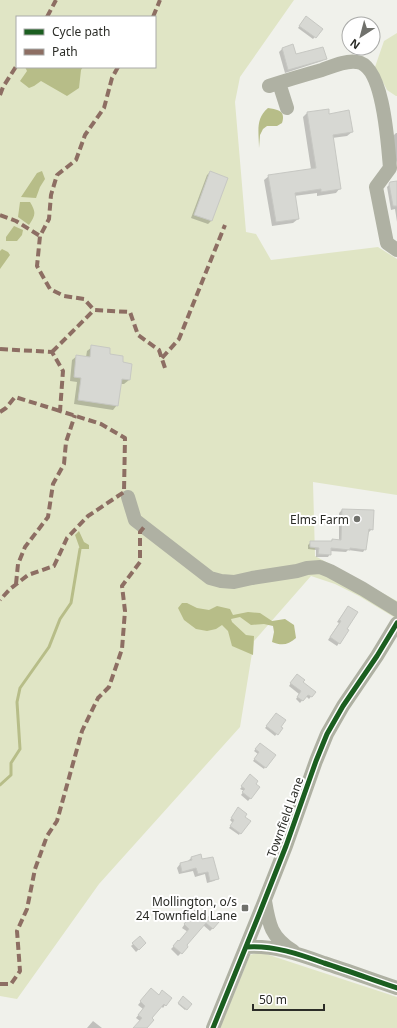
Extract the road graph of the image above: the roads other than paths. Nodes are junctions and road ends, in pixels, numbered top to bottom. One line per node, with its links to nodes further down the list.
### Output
1 (287, 108): 2 (street)
2 (391, 176): 3 (street)
3 (397, 250)
4 (128, 497): 5 (street)
5 (397, 610)
6 (397, 623): 7 (street, Townfield Lane)
7 (265, 901): 8 (street, Townfield Lane); 9 (street)
8 (246, 948): 9 (street); 11 (street, Townfield Lane)
9 (299, 954): 10 (street)
10 (397, 988)
11 (213, 1028)

